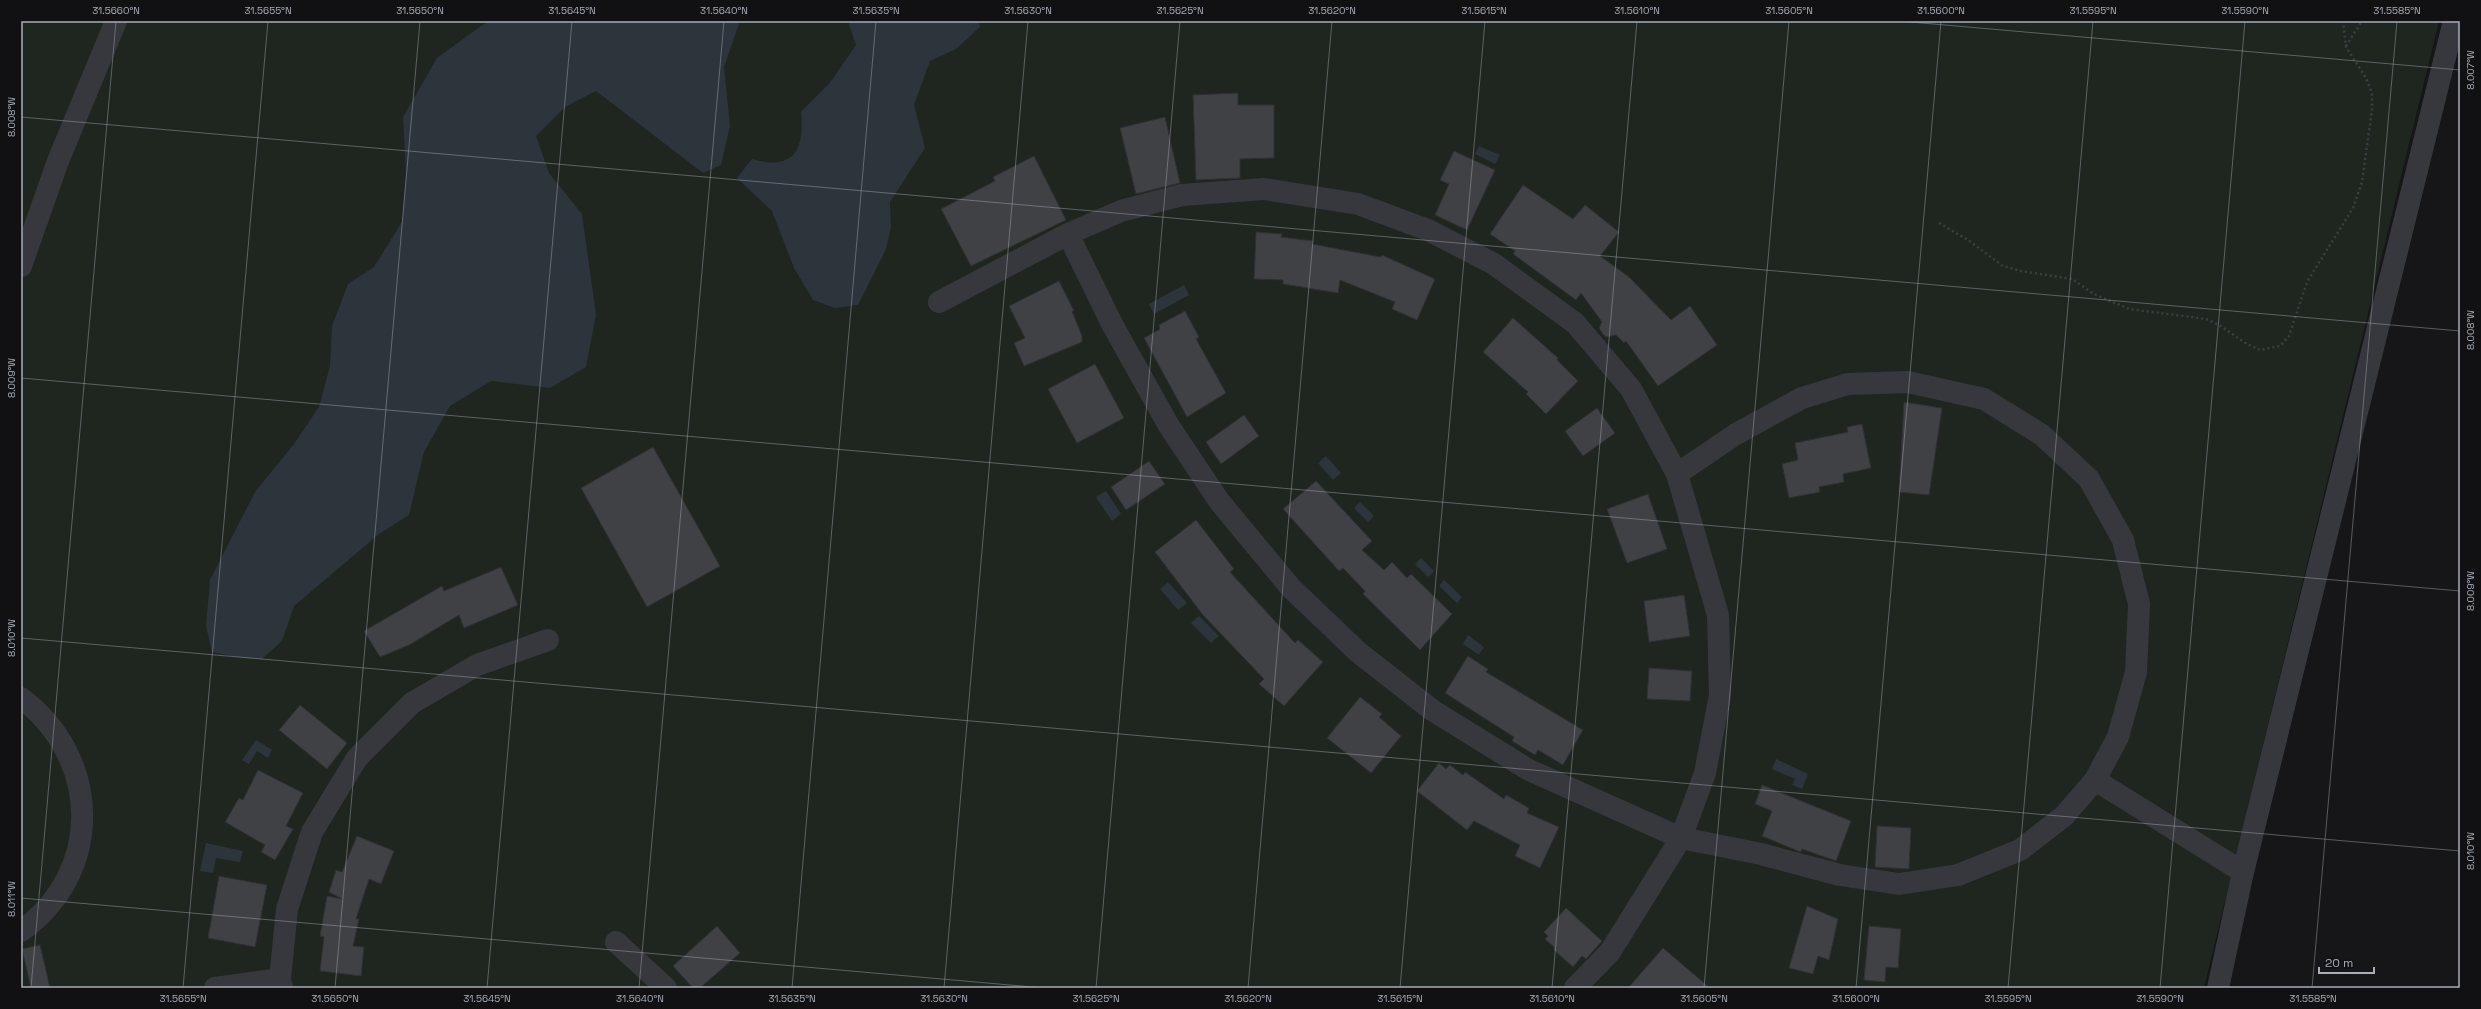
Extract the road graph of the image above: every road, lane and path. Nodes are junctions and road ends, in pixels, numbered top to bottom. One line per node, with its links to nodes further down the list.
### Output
1 (116, 21): 8 (street)
2 (2343, 21): 5 (path)
3 (2362, 21): 5 (path)
4 (2454, 21): 15 (street)
5 (2346, 47): 6 (path)
6 (1939, 223)
7 (1068, 234): 9 (street); 10 (street); 14 (street)
8 (21, 266)
9 (940, 302)
10 (1677, 474): 13 (street); 14 (street)
11 (548, 640): 18 (street)
12 (21, 698): 16 (street)
13 (2095, 780): 14 (street); 15 (street)
14 (1681, 838): 21 (street)
15 (2243, 872): 22 (street)
16 (23, 925)
17 (616, 942): 20 (street)
18 (281, 984): 19 (street)
19 (215, 988)
20 (666, 988)
21 (1575, 988)
22 (2218, 988)

